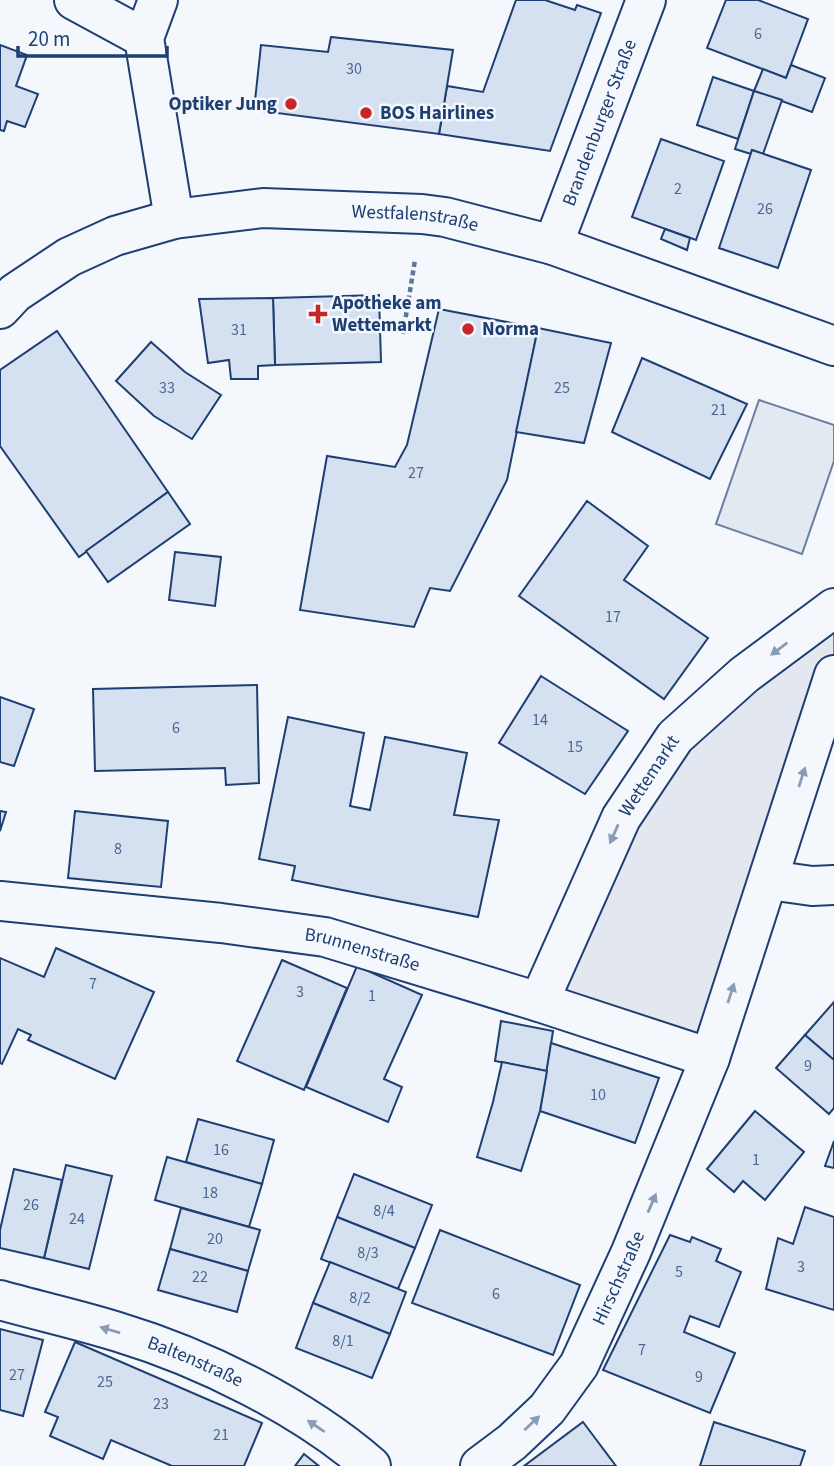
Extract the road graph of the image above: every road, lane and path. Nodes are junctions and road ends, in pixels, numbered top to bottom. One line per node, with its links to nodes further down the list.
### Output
1 (74, 0): 4 (street)
2 (158, 0): 4 (street)
3 (646, 0): 7 (street, Brandenburger Straße)
4 (144, 38): 6 (street)
5 (422, 214): 6 (street, Westfalenstraße); 7 (street, Westfalenstraße); 9 (path)
6 (174, 219): 8 (street, Westfalenstraße)
7 (553, 245): 10 (street, Westfalenstraße)
8 (0, 309)
9 (403, 334)
10 (834, 346)
11 (834, 608): 16 (street, Wettemarkt, one-way to 16)
12 (834, 676): 13 (street, one-way to 12)
13 (769, 880): 14 (street); 17 (street, one-way to 13)
14 (834, 885)
15 (0, 901): 16 (street, Brunnenstraße)
16 (539, 1002): 17 (street, Brunnenstraße)
17 (710, 1058): 20 (street, Hirschstraße, one-way to 17)
18 (0, 1300): 19 (street, Baltenstraße, one-way to 18)
19 (371, 1466)
20 (480, 1466)

